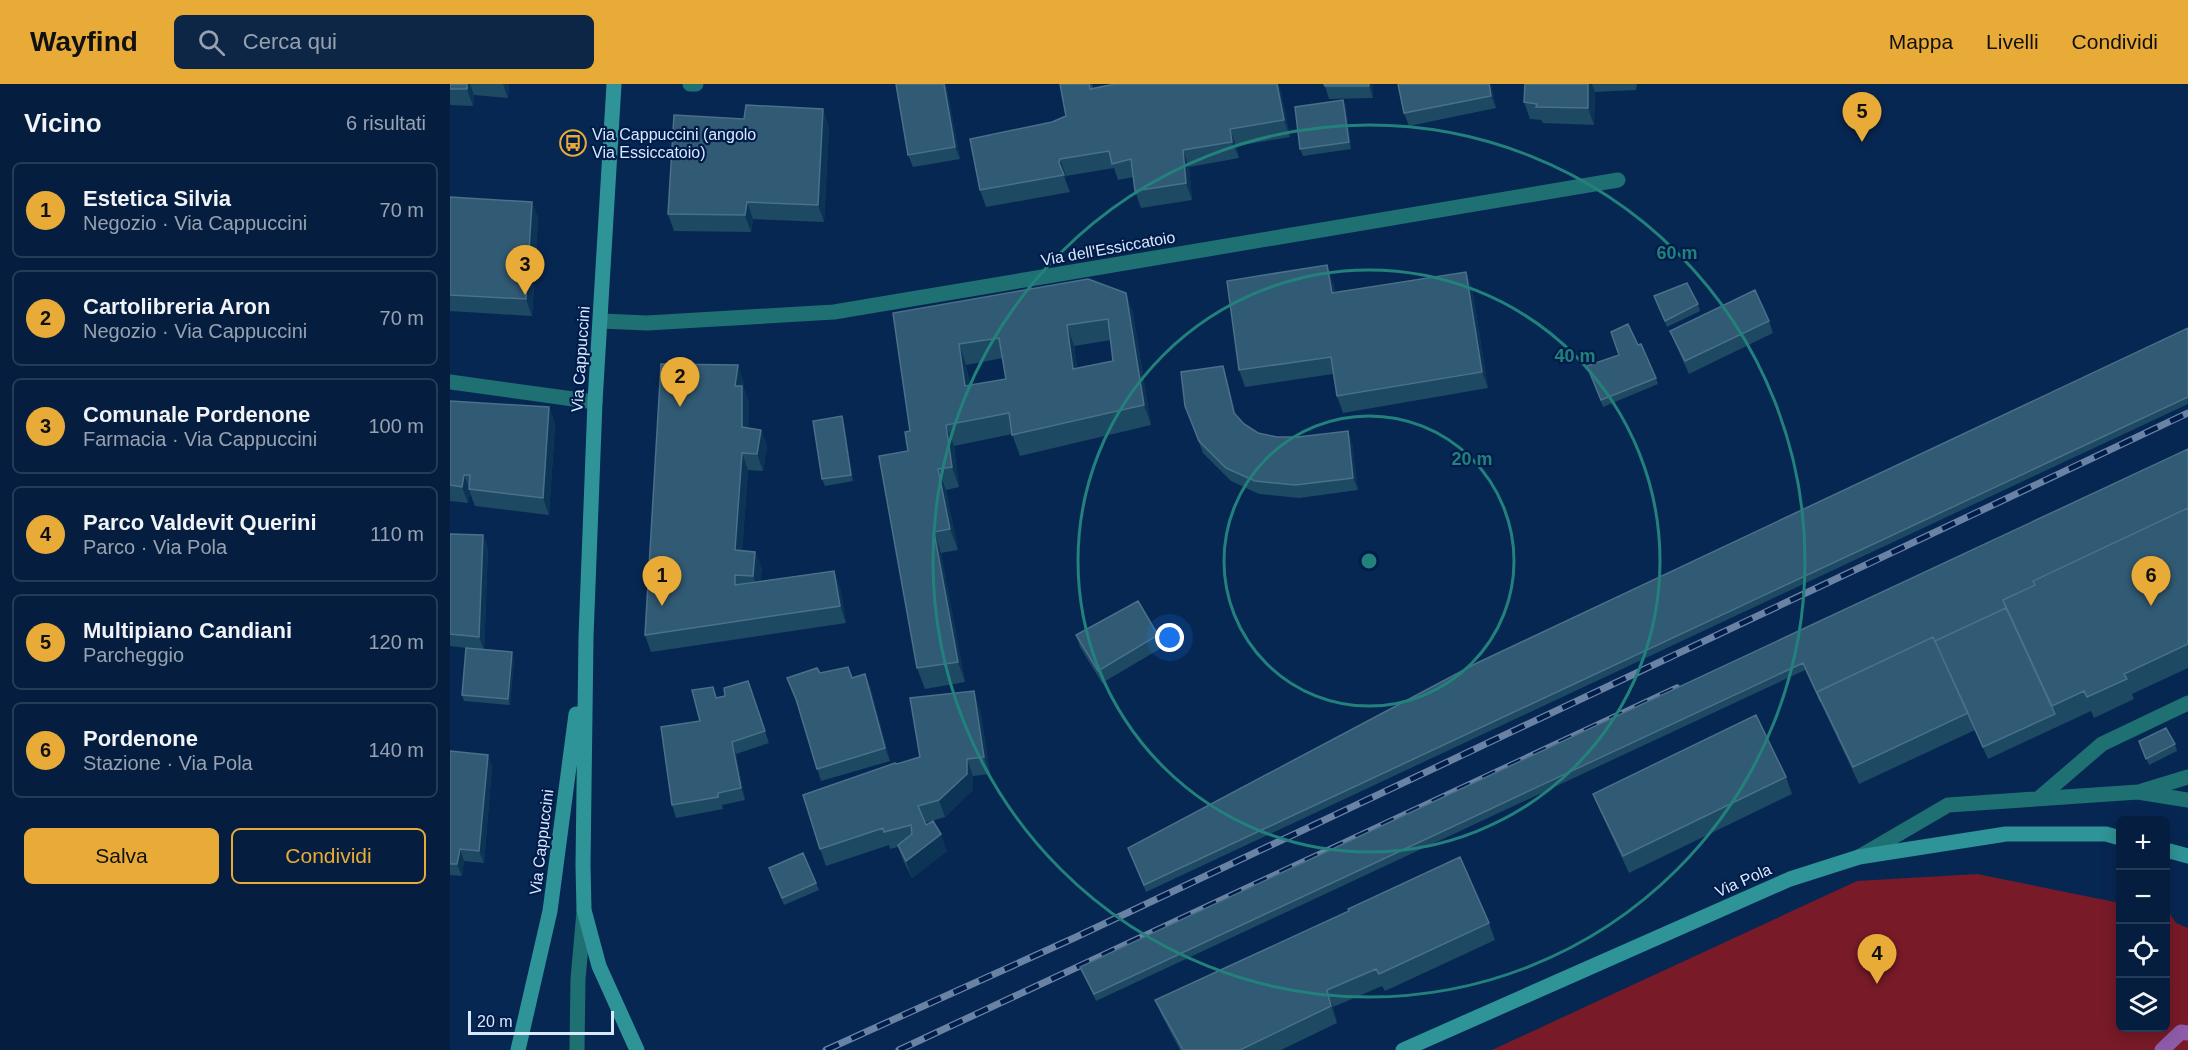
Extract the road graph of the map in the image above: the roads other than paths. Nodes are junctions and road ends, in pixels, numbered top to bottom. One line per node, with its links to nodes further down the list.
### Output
1 (614, 84): 5 (main road, Via Cappuccini)
2 (690, 84): 3 (street)
3 (696, 84)
4 (1618, 180): 5 (street, Via dell'Essiccatoio)
5 (600, 321): 7 (main road, Via Cappuccini)
6 (450, 382): 7 (street)
7 (595, 402): 8 (main road, Via Cappuccini)
8 (586, 637): 18 (main road, Via Cappuccini); 19 (main road, Via Cappuccini)
9 (2188, 703): 12 (street)
10 (2188, 777): 11 (street)
11 (2138, 792): 12 (street); 13 (street)
12 (2038, 799): 16 (street)
13 (2188, 800)
14 (2116, 837): 16 (main road, Via Pola)
15 (2170, 851): 17 (main road)
16 (1859, 856): 22 (main road, Via Pola)
17 (2188, 856)
18 (584, 910): 20 (street, Via Cappuccini); 21 (main road, Via Cappuccini)
19 (518, 1050)
20 (577, 1050)
21 (637, 1050)
22 (1403, 1050)

